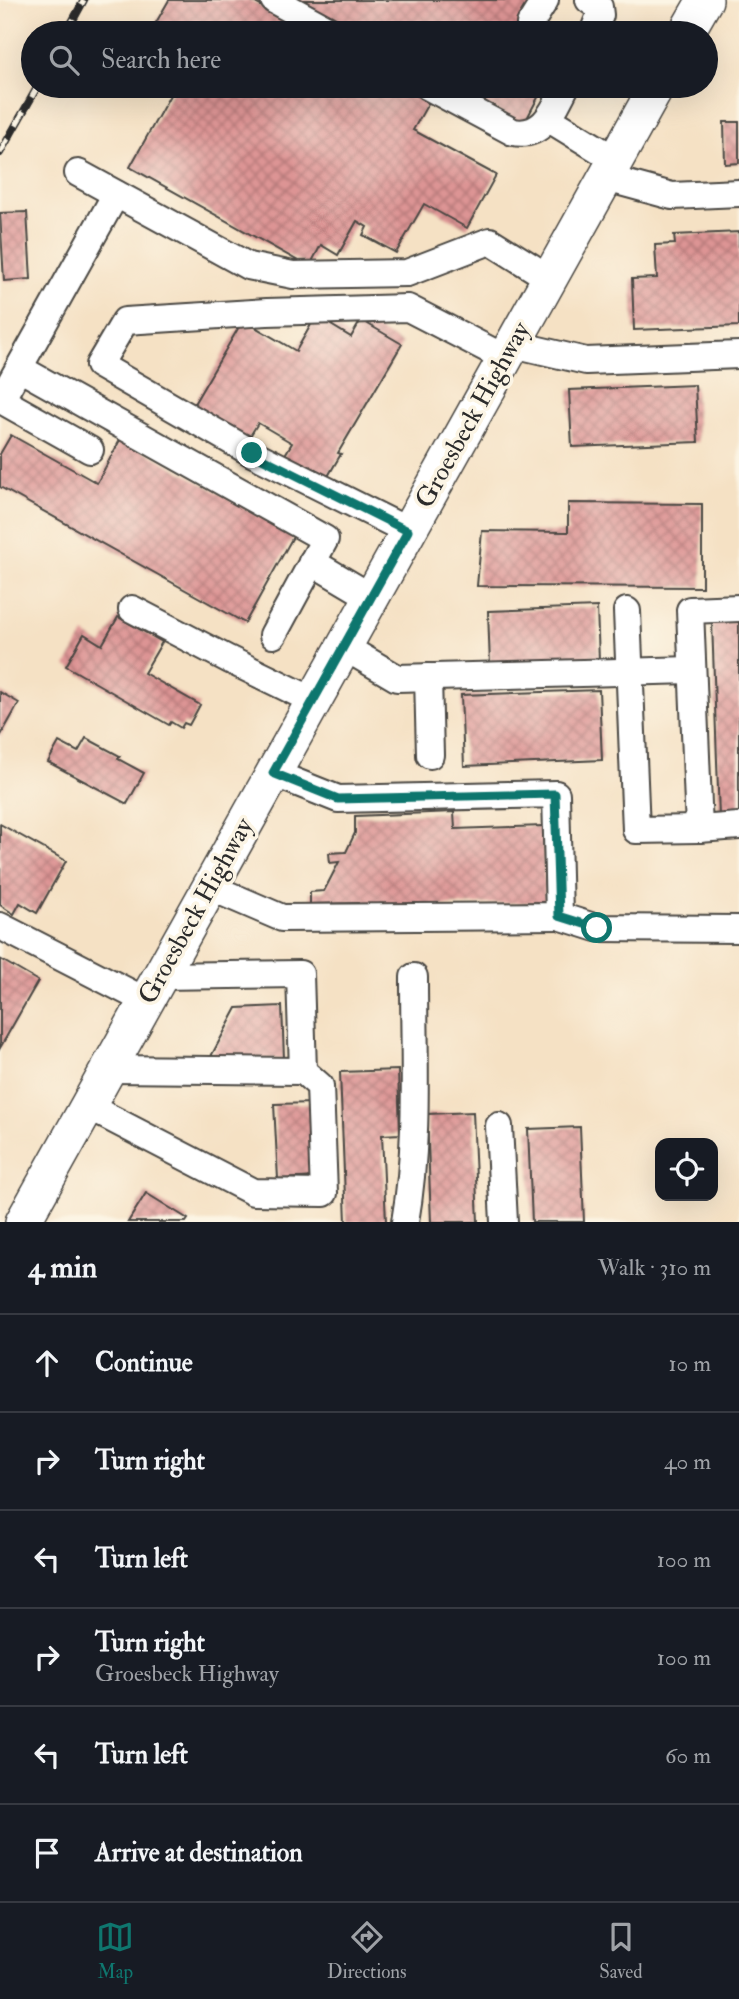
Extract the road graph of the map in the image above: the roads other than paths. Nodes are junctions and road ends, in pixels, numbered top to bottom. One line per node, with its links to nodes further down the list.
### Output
1 (274, 0): 5 (lane)
2 (545, 0): 6 (lane)
3 (589, 0): 7 (lane)
4 (705, 0): 8 (main road)
5 (312, 21)
6 (532, 21)
7 (598, 21)
8 (693, 21)
9 (449, 98): 12 (lane)
10 (560, 98): 12 (lane)
11 (650, 98): 13 (main road, Groesbeck Highway)
12 (549, 119): 13 (lane)
13 (611, 169): 15 (lane); 17 (main road, Groesbeck Highway)
14 (78, 173): 16 (lane)
15 (739, 193)
16 (116, 194): 17 (lane); 20 (lane)
17 (549, 278): 18 (main road, Groesbeck Highway)
18 (509, 351): 19 (lane); 22 (main road, Groesbeck Highway); 22 (lane)
19 (739, 355)
20 (19, 368): 21 (lane); 23 (lane)
21 (90, 450)
22 (408, 531): 24 (main road, Groesbeck Highway)
23 (312, 562): 24 (lane); 28 (lane)
24 (371, 597): 29 (main road, Groesbeck Highway)
25 (739, 608): 30 (lane)
26 (132, 609): 33 (lane)
27 (627, 611): 31 (lane)
28 (274, 635)
29 (344, 647): 32 (lane); 33 (main road, Groesbeck Highway)
30 (692, 670): 31 (lane); 37 (lane)
31 (629, 672): 32 (lane); 37 (lane)
32 (428, 677): 34 (lane)
33 (314, 701): 35 (main road, Groesbeck Highway)
34 (430, 755)
35 (273, 773): 38 (main road, Groesbeck Highway); 39 (lane)
36 (739, 826): 37 (lane)
37 (699, 829)
38 (210, 887): 39 (lane); 43 (main road, Groesbeck Highway)
39 (559, 916): 41 (lane)
40 (0, 926): 43 (lane)
41 (739, 929)
42 (414, 977): 49 (lane)
43 (153, 989): 44 (main road, Groesbeck Highway); 45 (lane)
44 (108, 1069): 45 (lane); 46 (main road, Groesbeck Highway)
45 (303, 1070): 46 (lane)
46 (87, 1107): 48 (main road, Groesbeck Highway)
47 (499, 1126): 50 (lane)
48 (23, 1222)
49 (405, 1222)
50 (504, 1222)

